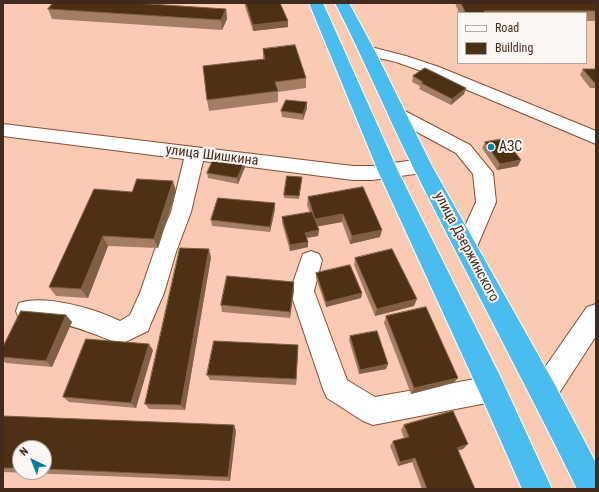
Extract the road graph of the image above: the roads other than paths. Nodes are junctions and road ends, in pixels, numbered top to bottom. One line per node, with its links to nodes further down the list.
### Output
1 (316, 3): 9 (highway)
2 (342, 3): 3 (highway, улица Дзержинского)
3 (367, 51): 4 (highway, улица Дзержинского); 6 (street)
4 (397, 114): 8 (highway, улица Дзержинского); 10 (street)
5 (3, 130): 7 (street, улица Шишкина)
6 (596, 138)
7 (195, 154): 9 (street, улица Шишкина); 12 (street)
8 (422, 166): 9 (street, улица Шишкина); 10 (highway, улица Дзержинского)
9 (388, 171): 14 (highway)
10 (466, 248): 15 (highway, улица Дзержинского)
11 (311, 260): 14 (street)
12 (28, 311)
13 (596, 315): 15 (street)
14 (492, 389): 16 (highway)
15 (544, 392): 17 (highway, улица Дзержинского)
16 (537, 489)
17 (593, 489)

